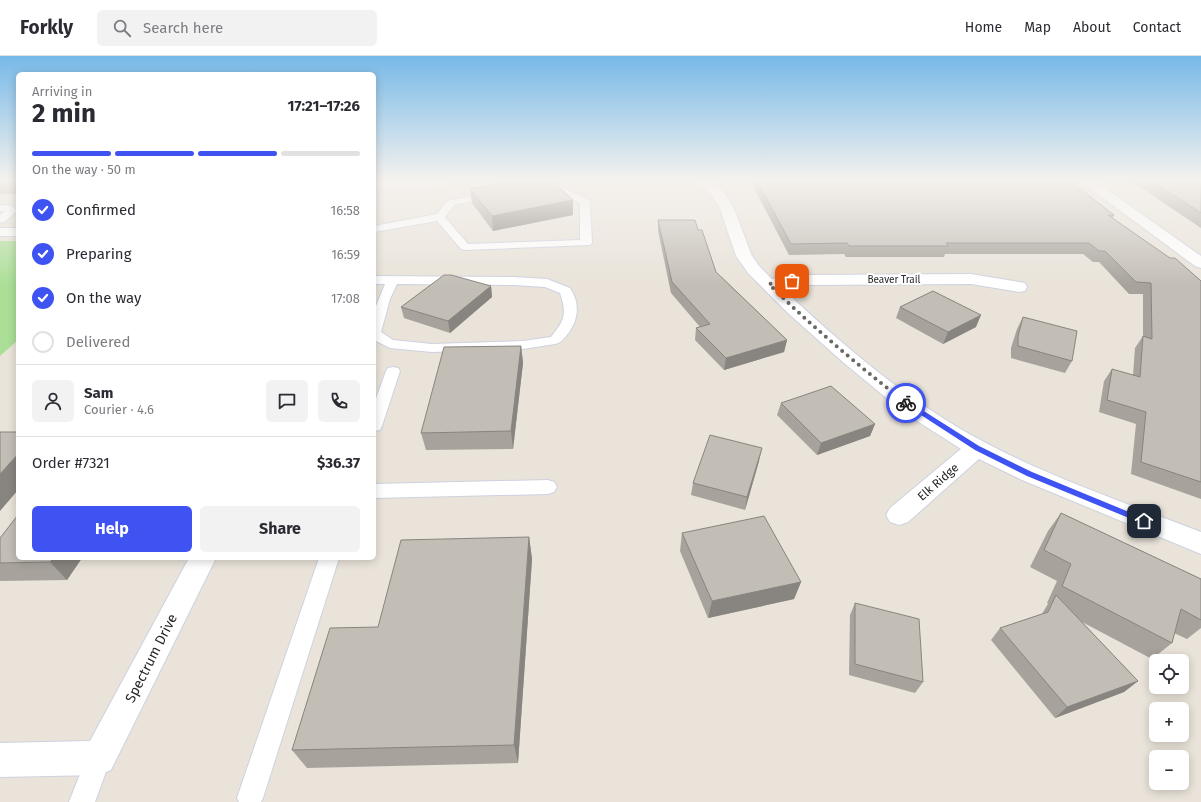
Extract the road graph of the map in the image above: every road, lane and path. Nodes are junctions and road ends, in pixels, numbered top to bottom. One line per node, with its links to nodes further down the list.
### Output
1 (585, 216): 4 (lane)
2 (730, 216): 11 (street)
3 (1135, 216): 8 (street)
4 (440, 217): 5 (lane)
5 (376, 230)
6 (0, 232): 7 (street)
7 (16, 232)
8 (1201, 263)
9 (376, 280): 10 (lane)
10 (393, 280): 13 (lane); 14 (lane)
11 (769, 284): 12 (street, Beaver Trail); 17 (street)
12 (1019, 288)
13 (376, 326)
14 (376, 334)
15 (394, 371): 16 (lane)
16 (376, 420)
17 (977, 448): 20 (street, Elk Ridge); 21 (street)
18 (548, 488): 19 (lane)
19 (376, 492)
20 (899, 516)
21 (1201, 543)
22 (202, 560): 24 (street, Spectrum Drive)
23 (328, 560): 26 (lane)
24 (99, 758): 25 (street); 27 (lane)
25 (0, 760)
26 (250, 798)
27 (82, 802)

